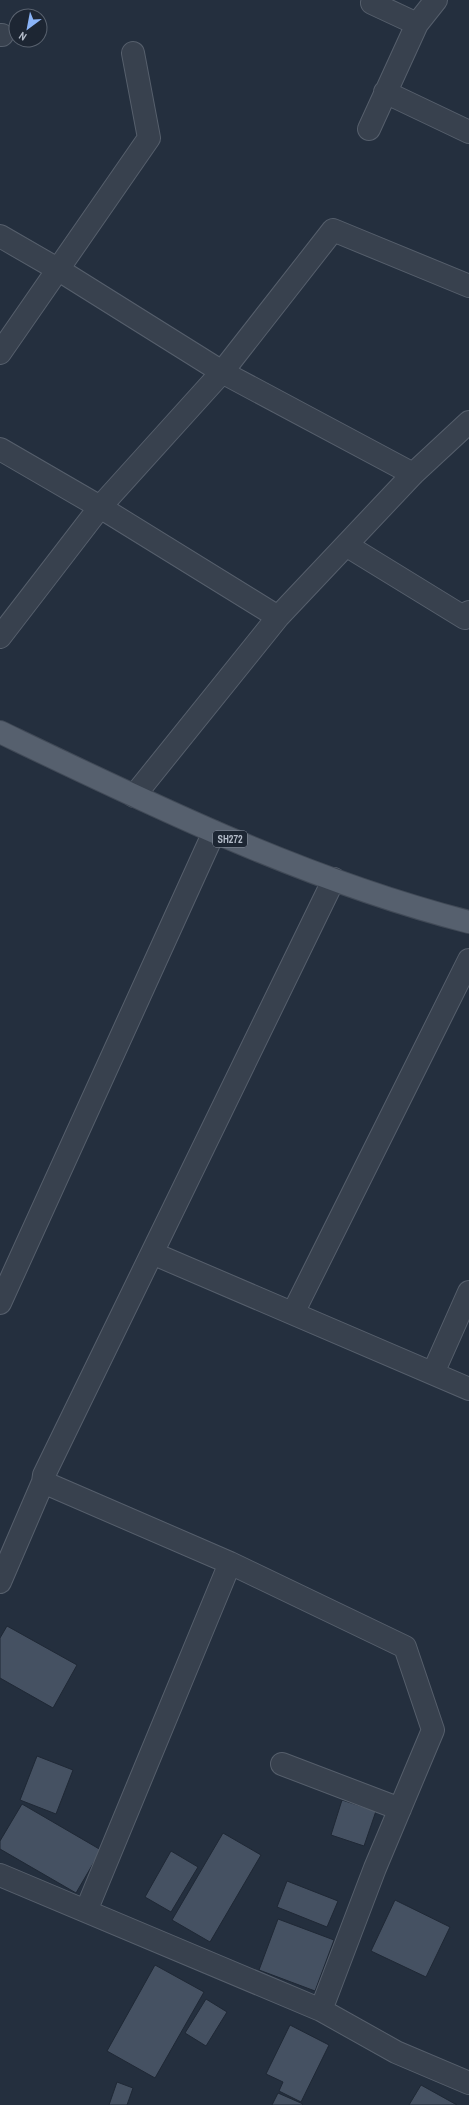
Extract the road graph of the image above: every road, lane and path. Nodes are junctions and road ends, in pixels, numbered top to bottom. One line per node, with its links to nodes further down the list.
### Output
1 (436, 0): 3 (street)
2 (372, 3): 3 (street)
3 (417, 24): 5 (street)
4 (133, 52): 9 (street)
5 (385, 92): 6 (street); 7 (street)
6 (369, 129)
7 (469, 132)
8 (0, 236): 9 (street)
9 (59, 270): 11 (street); 12 (street)
10 (469, 286): 12 (street)
11 (0, 353)
12 (222, 372): 15 (street); 16 (street)
13 (469, 422): 15 (street)
14 (0, 449): 16 (street)
15 (413, 474): 17 (street)
16 (100, 507): 19 (street); 20 (street)
17 (346, 545): 18 (street); 19 (street)
18 (469, 612)
19 (278, 616): 22 (street)
20 (0, 637)
21 (0, 732): 22 (main road, SH272)
22 (134, 796): 23 (main road, SH272)
23 (214, 832): 24 (main road, SH272); 29 (street)
24 (334, 879): 25 (main road, SH272); 27 (street)
25 (469, 922)
26 (469, 960): 30 (street)
27 (152, 1253): 30 (street); 33 (street)
28 (469, 1292): 31 (street)
29 (0, 1303)
30 (292, 1313): 31 (street)
31 (433, 1374): 32 (street)
32 (469, 1390)
33 (43, 1482): 34 (street); 35 (street)
34 (230, 1563): 37 (street); 39 (street)
35 (0, 1582)
36 (282, 1764): 37 (street)
37 (400, 1809): 40 (street)
38 (0, 1875): 39 (street)
39 (86, 1911): 40 (street)
40 (321, 2010): 41 (street)
41 (469, 2083)

